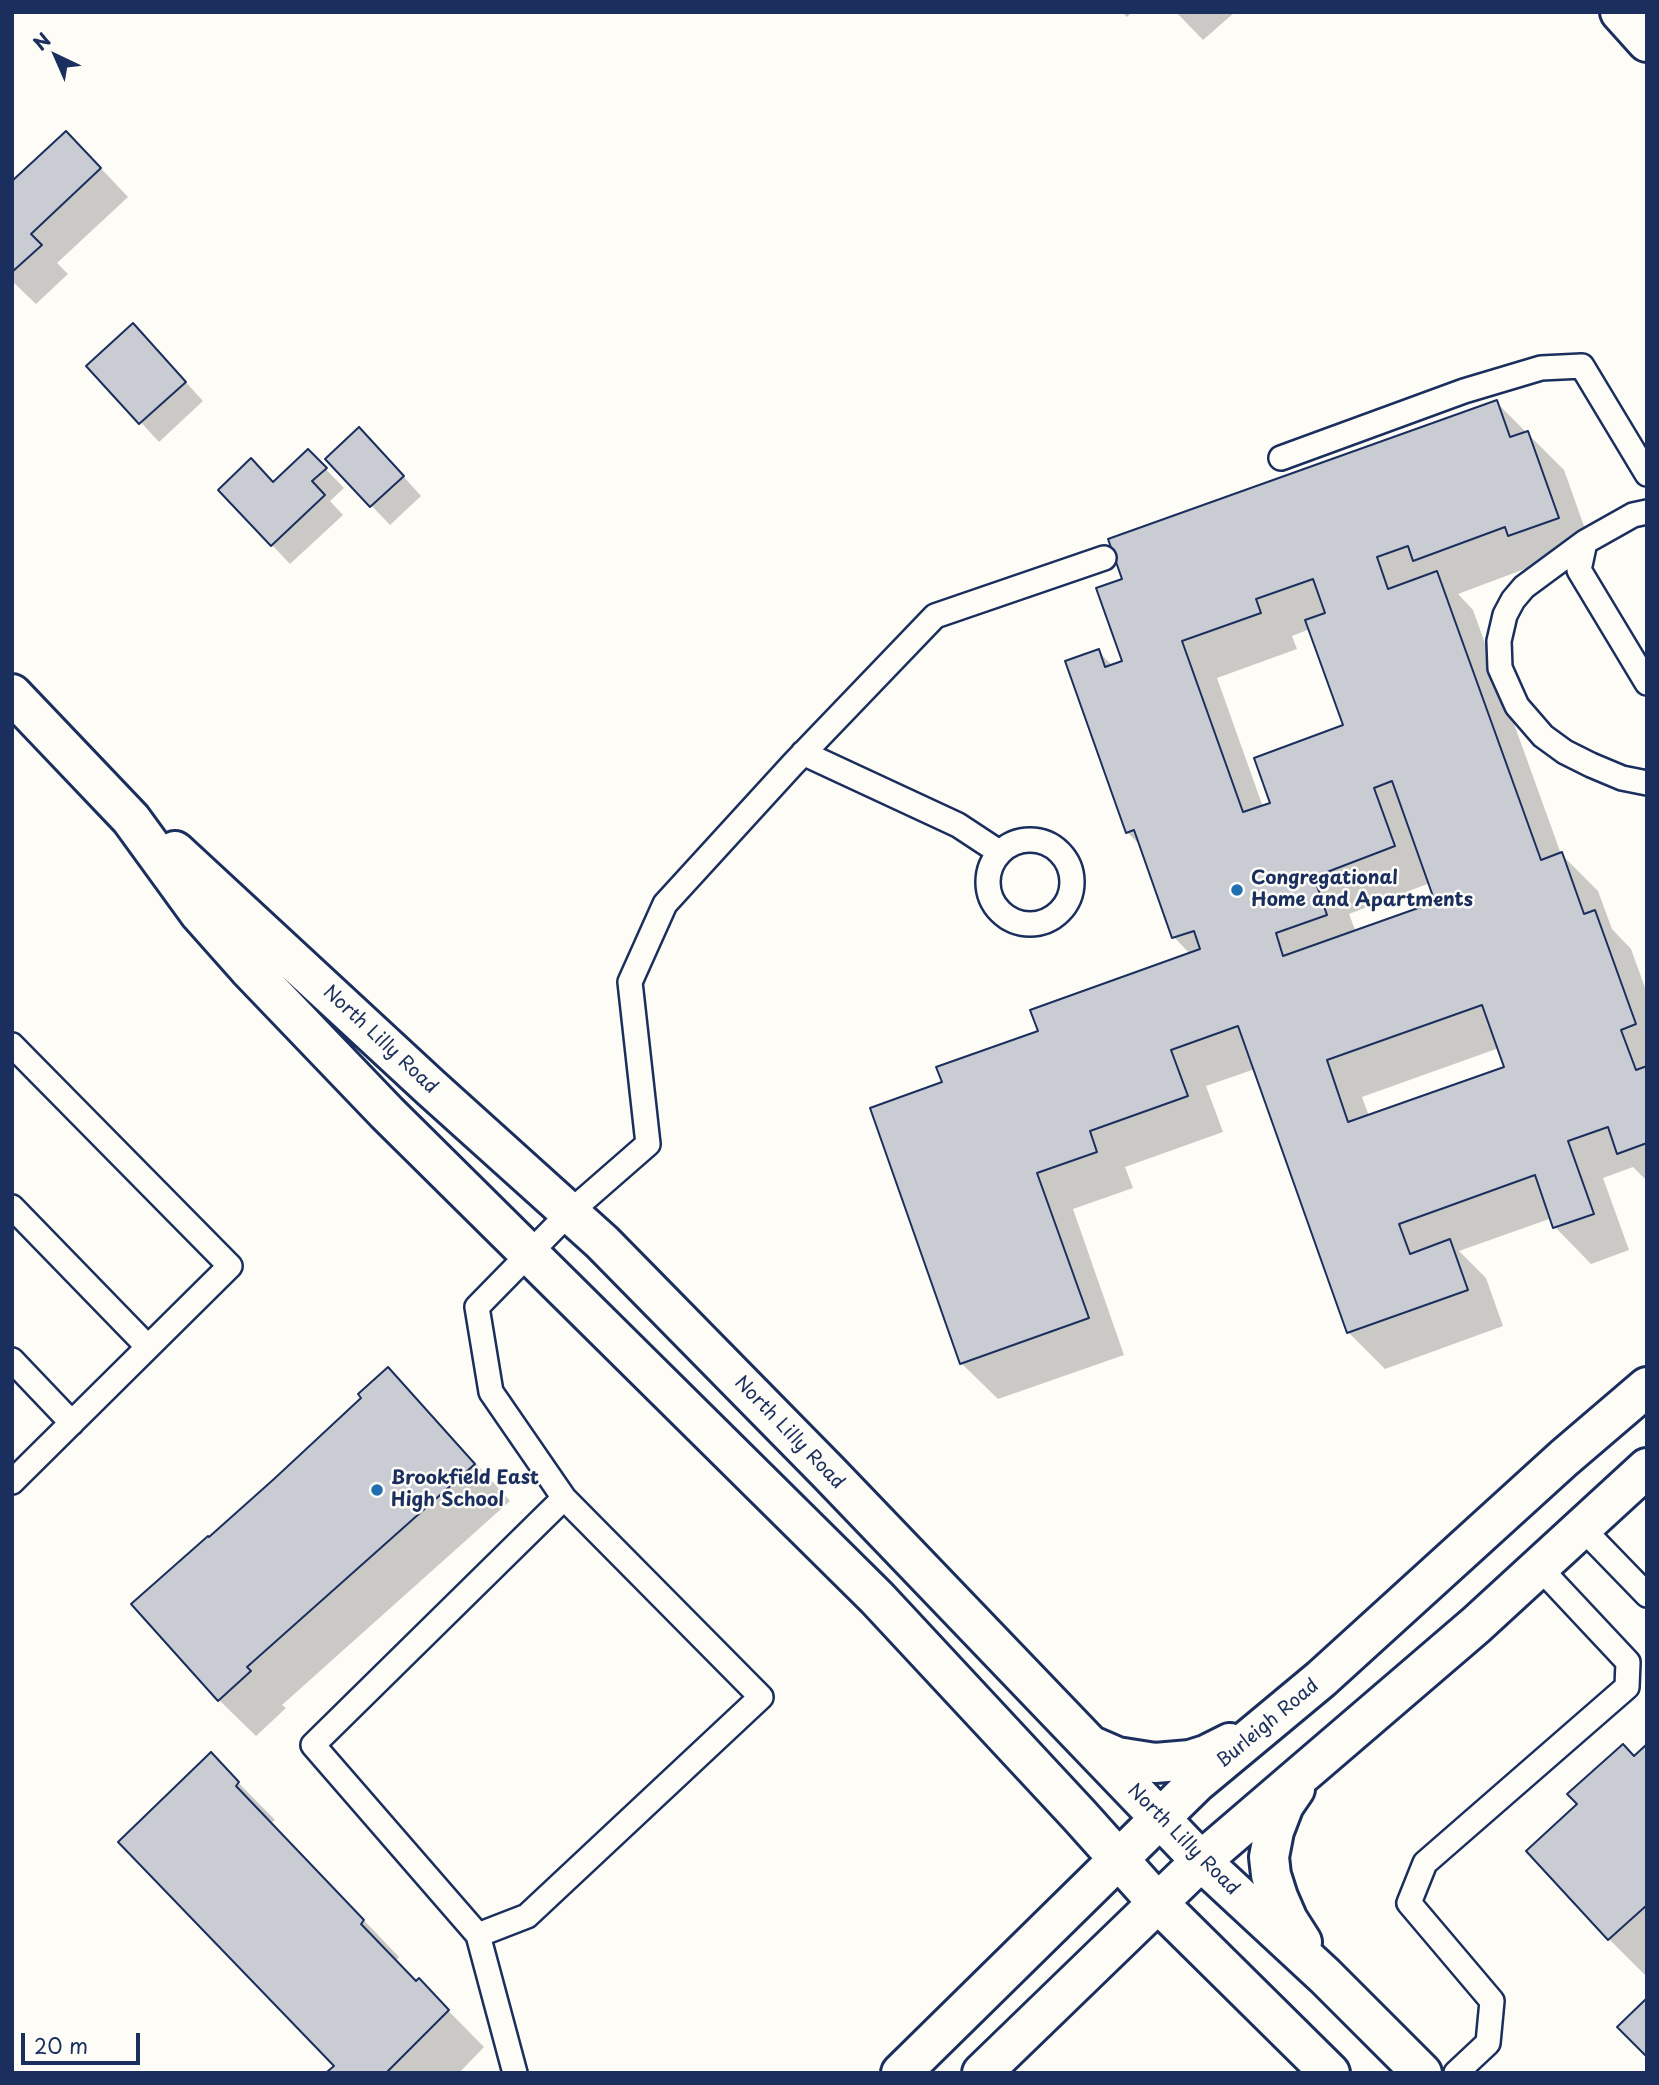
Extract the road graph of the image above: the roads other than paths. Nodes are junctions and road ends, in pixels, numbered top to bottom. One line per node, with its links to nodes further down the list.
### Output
1 (1620, 12): 2 (street)
2 (1647, 42)
3 (1281, 458): 4 (lane)
4 (1647, 474)
5 (1647, 512): 6 (lane)
6 (1585, 542): 8 (lane); 11 (lane)
7 (1104, 558): 10 (lane)
8 (1647, 683)
9 (12, 694): 12 (street, North Lilly Road)
10 (803, 753): 13 (lane); 16 (lane)
11 (1647, 783)
12 (131, 819): 16 (street, North Lilly Road); 17 (street, North Lilly Road)
13 (999, 852)
14 (12, 1045): 18 (lane)
15 (12, 1207): 18 (lane)
16 (569, 1213): 17 (lane); 29 (street, North Lilly Road)
17 (530, 1253): 24 (lane); 32 (street, North Lilly Road)
18 (148, 1347): 21 (lane)
19 (12, 1360): 21 (lane)
20 (1647, 1387): 28 (street, Burleigh Road)
21 (72, 1423): 23 (lane)
22 (1647, 1468): 25 (street)
23 (12, 1482)
24 (564, 1498): 35 (lane); 35 (lane)
25 (1581, 1528): 26 (street); 27 (lane)
26 (1539, 1567): 30 (street); 42 (lane)
27 (1647, 1595)
28 (1266, 1725): 29 (street); 31 (street, Burleigh Road)
29 (1088, 1745): 31 (street, North Lilly Road)
30 (1310, 1767): 33 (street); 36 (street)
31 (1159, 1818): 32 (street, Burleigh Road); 33 (street, North Lilly Road)
32 (1119, 1858): 34 (street, North Lilly Road); 38 (street, Burleigh Road)
33 (1201, 1861): 34 (street); 36 (street, North Lilly Road)
34 (1157, 1902): 39 (street); 40 (street, North Lilly Road)
35 (478, 1936): 37 (lane)
36 (1325, 1976): 41 (street, North Lilly Road)
37 (515, 2073)
38 (901, 2073)
39 (982, 2073)
40 (1330, 2073)
41 (1422, 2073)
42 (1456, 2073)

